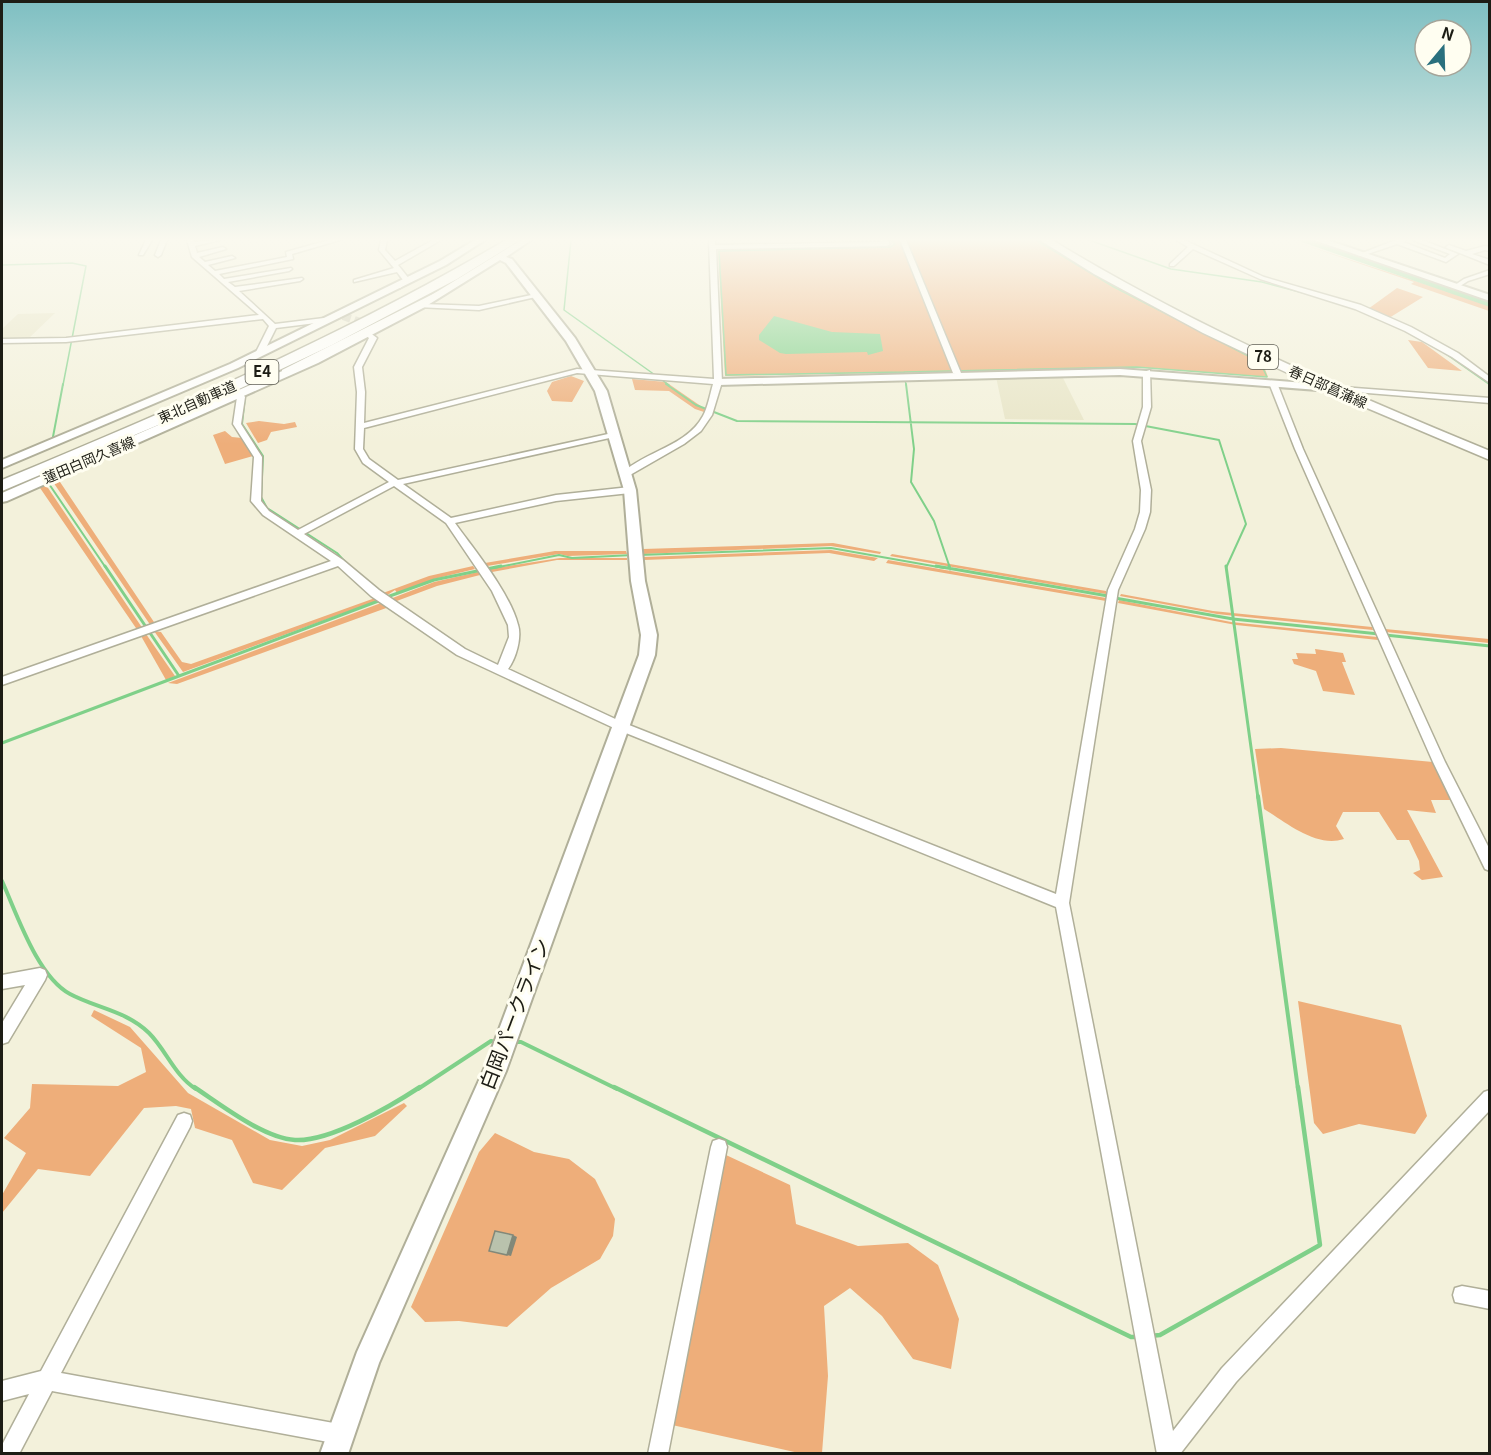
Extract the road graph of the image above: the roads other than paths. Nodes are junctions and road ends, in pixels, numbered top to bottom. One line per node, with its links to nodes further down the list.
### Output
1 (253, 308): 13 (street)
2 (349, 308): 14 (street)
3 (357, 308): 18 (street)
4 (373, 308): 34 (highway, 東北自動車道 / E4)
5 (391, 308): 36 (highway, 東北自動車道 / E4)
6 (411, 308): 21 (street)
7 (416, 308): 16 (street, 蓮田白岡久喜線)
8 (545, 308): 19 (street, 白岡パークライン)
9 (715, 308): 24 (street)
10 (931, 308): 22 (street)
11 (1164, 308): 26 (main road, 春日部菖蒲線 / 78)
12 (1358, 308): 23 (street)
13 (263, 317): 15 (street); 17 (street)
14 (324, 320): 15 (street); 18 (street)
15 (273, 326): 18 (street)
16 (368, 334): 21 (street, 蓮田白岡久喜線); 29 (street)
17 (2, 341)
18 (259, 354): 32 (street)
19 (591, 372): 24 (street); 29 (street); 30 (street, 白岡パークライン)
20 (1147, 372): 24 (street); 25 (street); 46 (street)
21 (283, 373): 27 (street, 蓮田白岡久喜線)
22 (957, 373)
23 (1490, 381)
24 (718, 382): 33 (street)
25 (1274, 383): 26 (street); 45 (street)
26 (1331, 388): 28 (street); 31 (main road, 春日部菖蒲線 / 78)
27 (238, 393): 38 (street, 蓮田白岡久喜線); 40 (street)
28 (1490, 401)
29 (361, 426): 35 (street)
30 (614, 434): 33 (street, 白岡パークライン); 35 (street)
31 (1490, 456)
32 (2, 464)
33 (627, 473): 37 (street, 白岡パークライン)
34 (2, 475)
35 (396, 482): 39 (street); 40 (street)
36 (2, 486)
37 (630, 490): 39 (street); 44 (street, 白岡パークライン)
38 (2, 498)
39 (449, 520): 42 (street)
40 (297, 534): 41 (street)
41 (339, 562): 42 (street); 43 (street)
42 (501, 669): 44 (street)
43 (2, 681)
44 (620, 726): 46 (street); 56 (street, 白岡パークライン)
45 (1490, 865)
46 (1062, 903): 59 (street)
47 (2, 982): 48 (street)
48 (2, 1036)
49 (1490, 1098): 59 (street)
50 (184, 1121): 54 (street)
51 (719, 1147): 58 (street)
52 (1462, 1295): 53 (street)
53 (1490, 1300)
54 (46, 1380): 55 (street); 56 (street); 57 (street)
55 (2, 1391)
56 (336, 1444)
57 (8, 1454)
58 (658, 1454)
59 (1167, 1454)

